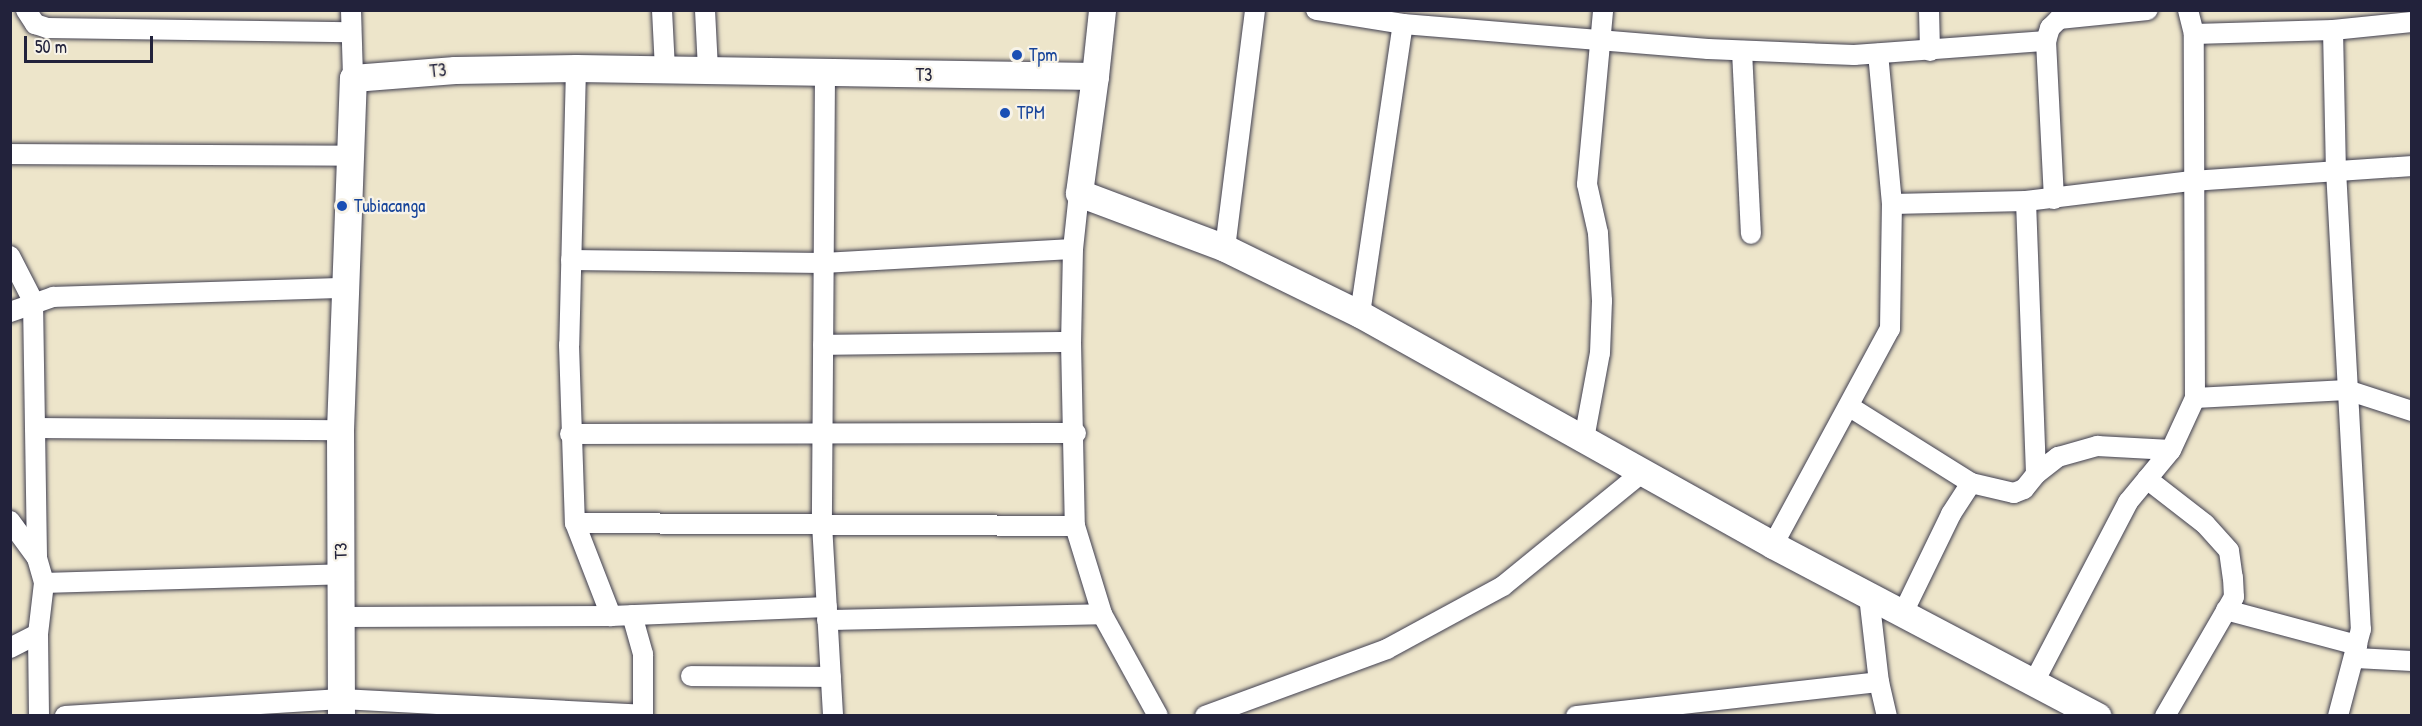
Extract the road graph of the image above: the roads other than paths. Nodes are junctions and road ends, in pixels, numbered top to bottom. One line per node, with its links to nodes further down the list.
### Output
1 (26, 10): 16 (street)
2 (204, 10): 16 (street)
3 (351, 10): 18 (street)
4 (663, 10): 26 (street)
5 (705, 10): 27 (street)
6 (1102, 10): 29 (street)
7 (1255, 10): 41 (street)
8 (1316, 10): 13 (street)
9 (1603, 10): 21 (street)
10 (1929, 10): 23 (street)
11 (2148, 10): 20 (street)
12 (2188, 10): 19 (street)
13 (1380, 15): 15 (street)
14 (2412, 22): 17 (street)
15 (1402, 24): 21 (street); 49 (street)
16 (215, 28): 18 (street)
17 (2333, 30): 19 (street); 34 (street)
18 (350, 32): 30 (street)
19 (2194, 34): 35 (street)
20 (2046, 41): 23 (street); 37 (street)
21 (1600, 42): 22 (street); 61 (street)
22 (1742, 51): 24 (street); 40 (street)
23 (1930, 51): 24 (street)
24 (1878, 54): 39 (street)
25 (576, 68): 26 (street, T3); 30 (street, T3); 44 (street)
26 (665, 70): 27 (street, T3)
27 (708, 70): 28 (street, T3)
28 (825, 74): 29 (street, T3); 45 (street)
29 (1095, 76): 36 (street)
30 (353, 78): 32 (street, T3)
31 (10, 154): 32 (street)
32 (352, 156): 46 (street, T3)
33 (2412, 166): 34 (street)
34 (2336, 170): 35 (street); 52 (street)
35 (2192, 181): 37 (street); 53 (street)
36 (1079, 193): 41 (street); 42 (street)
37 (2054, 199): 38 (street)
38 (2026, 201): 39 (street); 64 (street)
39 (1892, 204): 54 (street)
40 (1751, 234)
41 (1225, 248): 49 (street)
42 (1073, 249): 45 (street); 50 (street)
43 (10, 255): 47 (street)
44 (572, 260): 45 (street); 60 (street)
45 (823, 263): 51 (street)
46 (345, 288): 47 (street); 57 (street, T3)
47 (33, 301): 48 (street); 56 (street)
48 (10, 312)
49 (1360, 314): 61 (street)
50 (1071, 342): 51 (street); 59 (street)
51 (823, 345): 58 (street)
52 (2347, 390): 53 (street); 55 (street); 85 (street)
53 (2195, 398): 62 (street)
54 (1850, 407): 66 (street); 71 (street)
55 (2412, 411)
56 (35, 428): 57 (street); 72 (street)
57 (340, 430): 73 (street, T3)
58 (822, 433): 59 (street); 60 (street); 69 (street)
59 (1076, 433): 70 (street)
60 (570, 434): 68 (street)
61 (1584, 439): 63 (street)
62 (2171, 450): 64 (street); 65 (street)
63 (1643, 472): 71 (street); 99 (street)
64 (2036, 474): 66 (street)
65 (2147, 479): 76 (street); 90 (street)
66 (1971, 483): 79 (street)
67 (10, 521): 72 (street)
68 (574, 523): 69 (street); 81 (street)
69 (822, 524): 70 (street); 77 (street)
70 (1075, 526): 78 (street)
71 (1773, 545): 75 (street)
72 (37, 558): 74 (street)
73 (341, 574): 74 (street); 82 (street, T3)
74 (44, 583): 83 (street)
75 (1869, 596): 79 (street); 89 (street)
76 (2226, 610): 85 (street); 101 (street)
77 (827, 613): 78 (street); 80 (street); 88 (street)
78 (1102, 614): 98 (street)
79 (1903, 614): 90 (street)
80 (632, 615): 81 (street); 94 (street)
81 (611, 616): 82 (street)
82 (343, 617): 91 (street, T3)
83 (38, 634): 84 (street); 95 (street)
84 (10, 648)
85 (2356, 651): 86 (street); 102 (street)
86 (2412, 661)
87 (691, 676): 88 (street)
88 (831, 677): 97 (street)
89 (1879, 682): 92 (street); 100 (street)
90 (2034, 682): 93 (street)
91 (341, 707): 94 (street); 96 (street)
92 (1588, 714)
93 (2090, 714)
94 (643, 715)
95 (39, 716)
96 (65, 716)
97 (833, 716)
98 (1158, 716)
99 (1205, 716)
100 (1887, 716)
101 (2165, 716)
102 (2338, 716)

